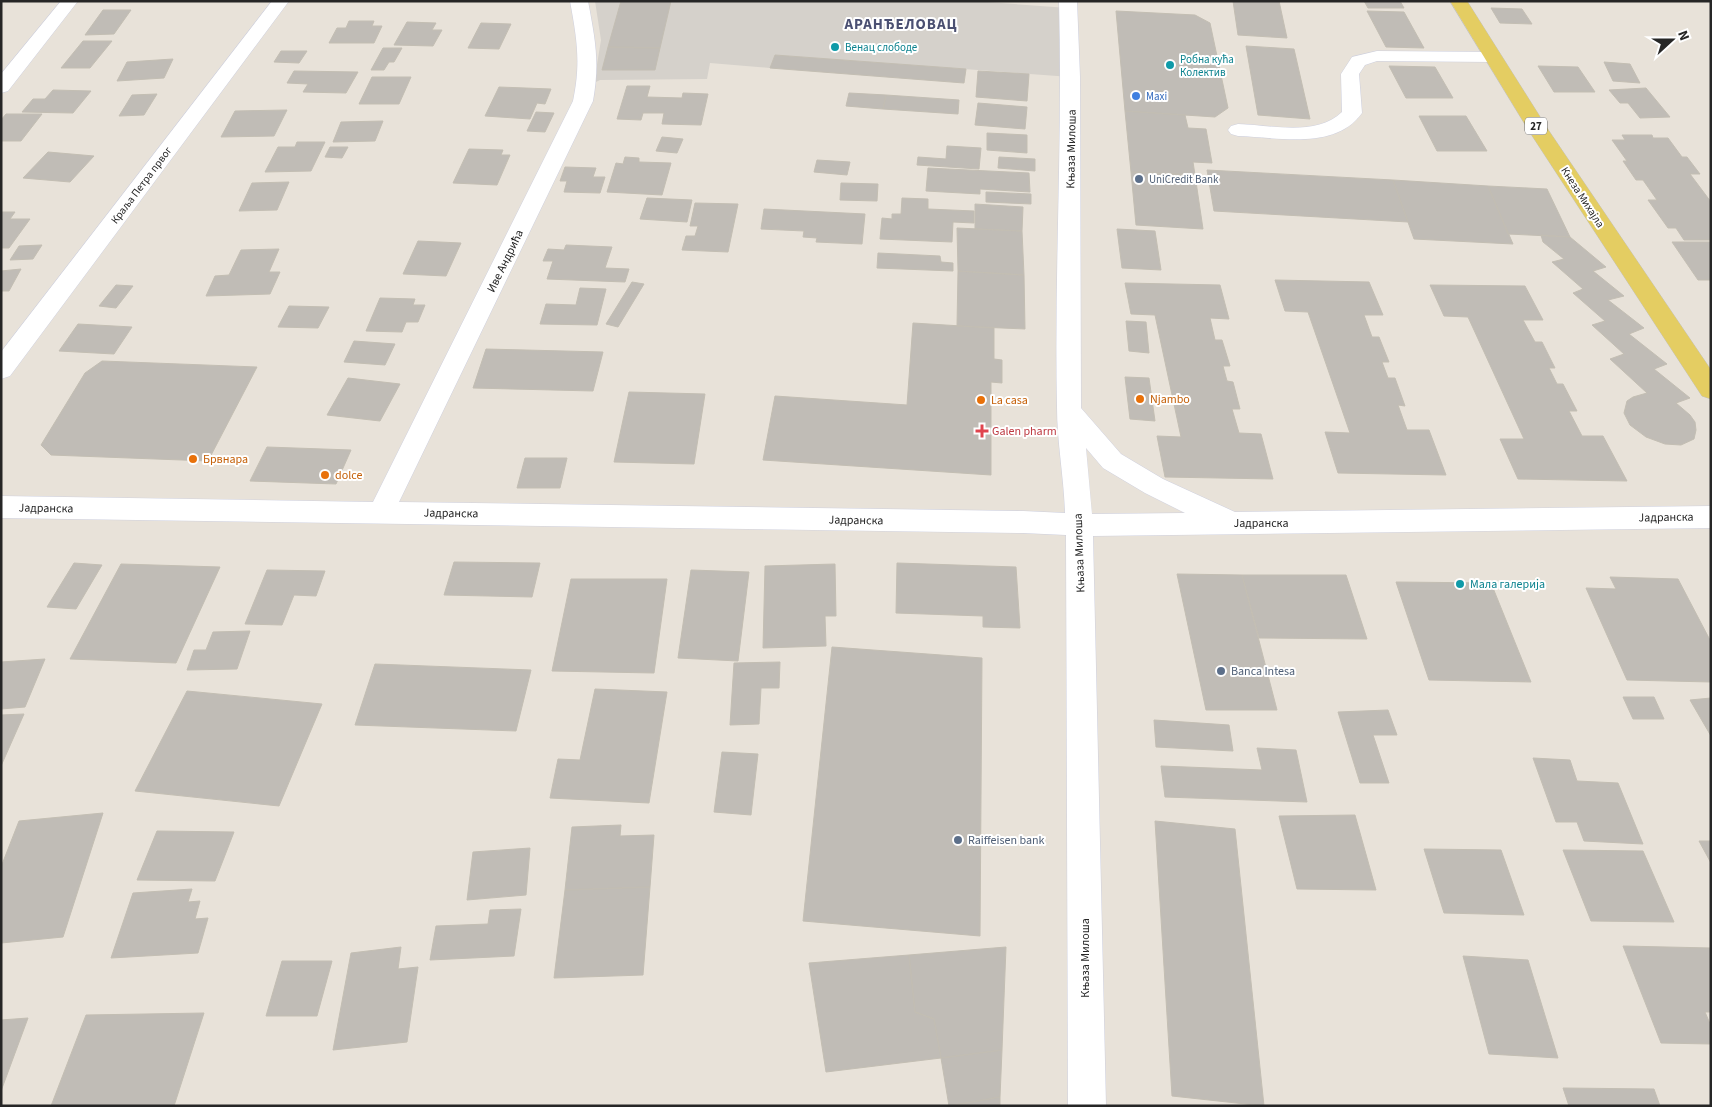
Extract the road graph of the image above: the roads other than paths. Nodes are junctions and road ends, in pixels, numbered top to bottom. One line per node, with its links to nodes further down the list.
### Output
1 (70, 1): 7 (street)
2 (281, 1): 9 (street, Краља Петра првог)
3 (579, 1): 13 (street, Иве Андрића)
4 (1068, 1): 11 (street, Књаза Милоша)
5 (1458, 1): 6 (main road, Кнеза Михајла / 27)
6 (1493, 57): 8 (street); 10 (main road, Кнеза Михајла / 27)
7 (1, 87)
8 (1238, 130)
9 (1, 370)
10 (1711, 390)
11 (1069, 410): 15 (street); 16 (street, Књаза Милоша)
12 (1, 508): 13 (street, Јадранска)
13 (381, 512): 16 (street, Јадранска)
14 (1711, 517): 15 (street, Јадранска)
15 (1233, 523): 16 (street, Јадранска)
16 (1079, 525): 17 (street, Књаза Милоша)
17 (1087, 1106)

